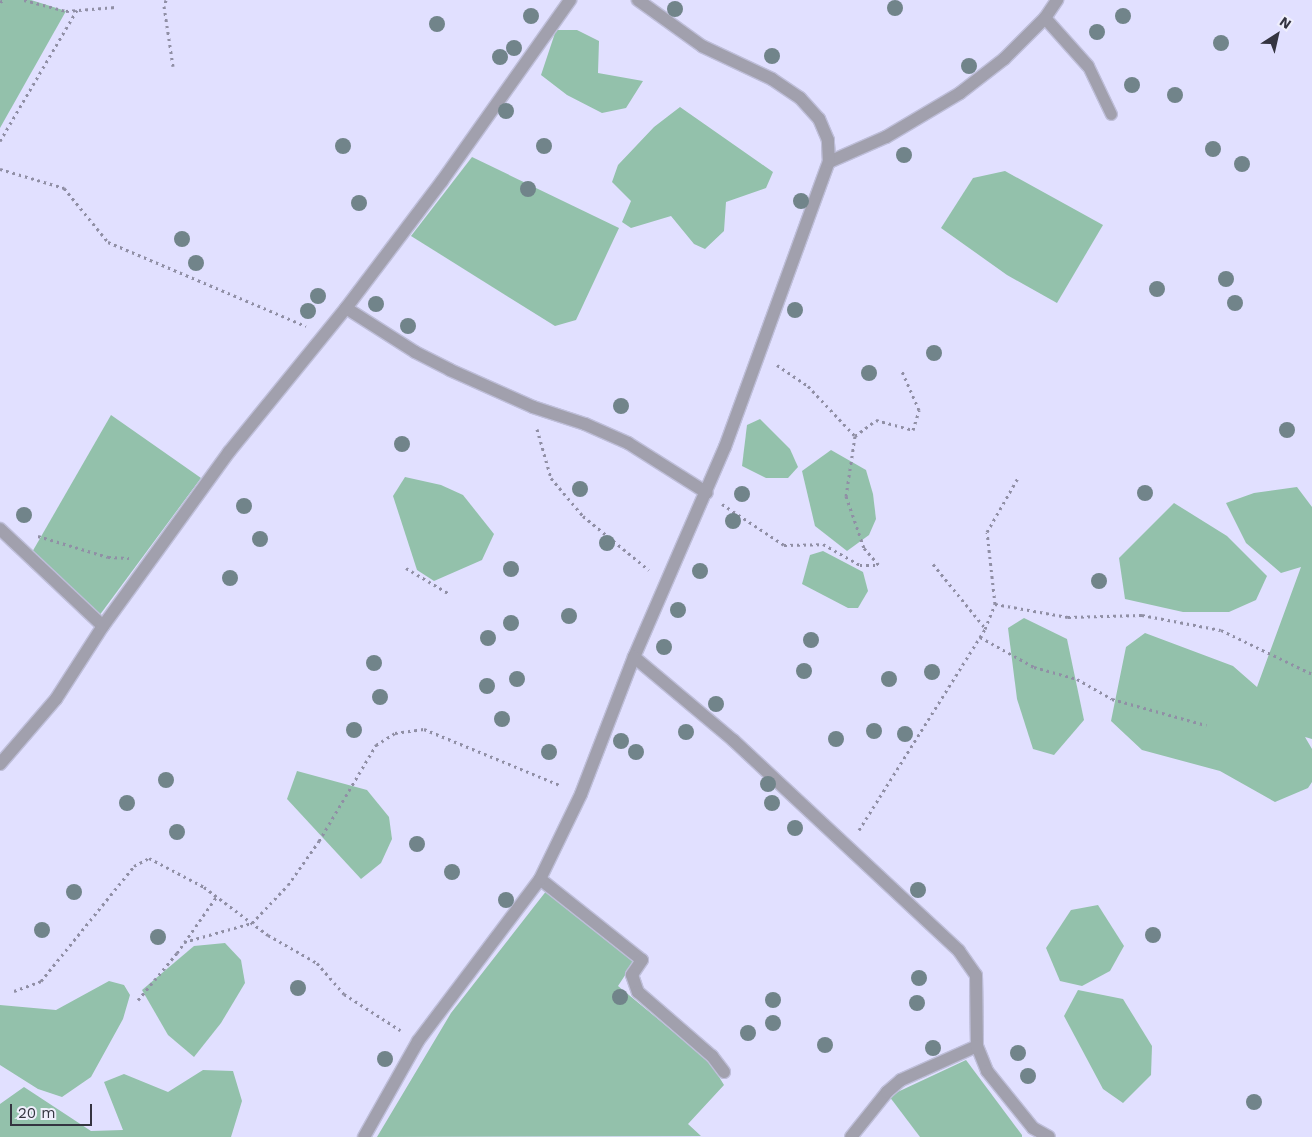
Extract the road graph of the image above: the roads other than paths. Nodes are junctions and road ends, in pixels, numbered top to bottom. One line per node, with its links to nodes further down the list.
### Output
1 (570, 0): 8 (street)
2 (638, 0): 7 (street)
3 (1057, 0): 4 (street)
4 (1045, 18): 5 (street); 7 (street)
5 (1088, 66): 6 (lane)
6 (1111, 114)
7 (829, 162): 9 (street)
8 (346, 308): 9 (street); 11 (street)
9 (707, 494): 12 (street)
10 (0, 529): 11 (street)
11 (103, 626): 13 (street)
12 (634, 657): 14 (street); 15 (street)
13 (0, 764)
14 (540, 879): 16 (street); 17 (street)
15 (977, 1046): 18 (street); 19 (street)
16 (724, 1072)
17 (364, 1137)
18 (851, 1137)
19 (1048, 1137)

